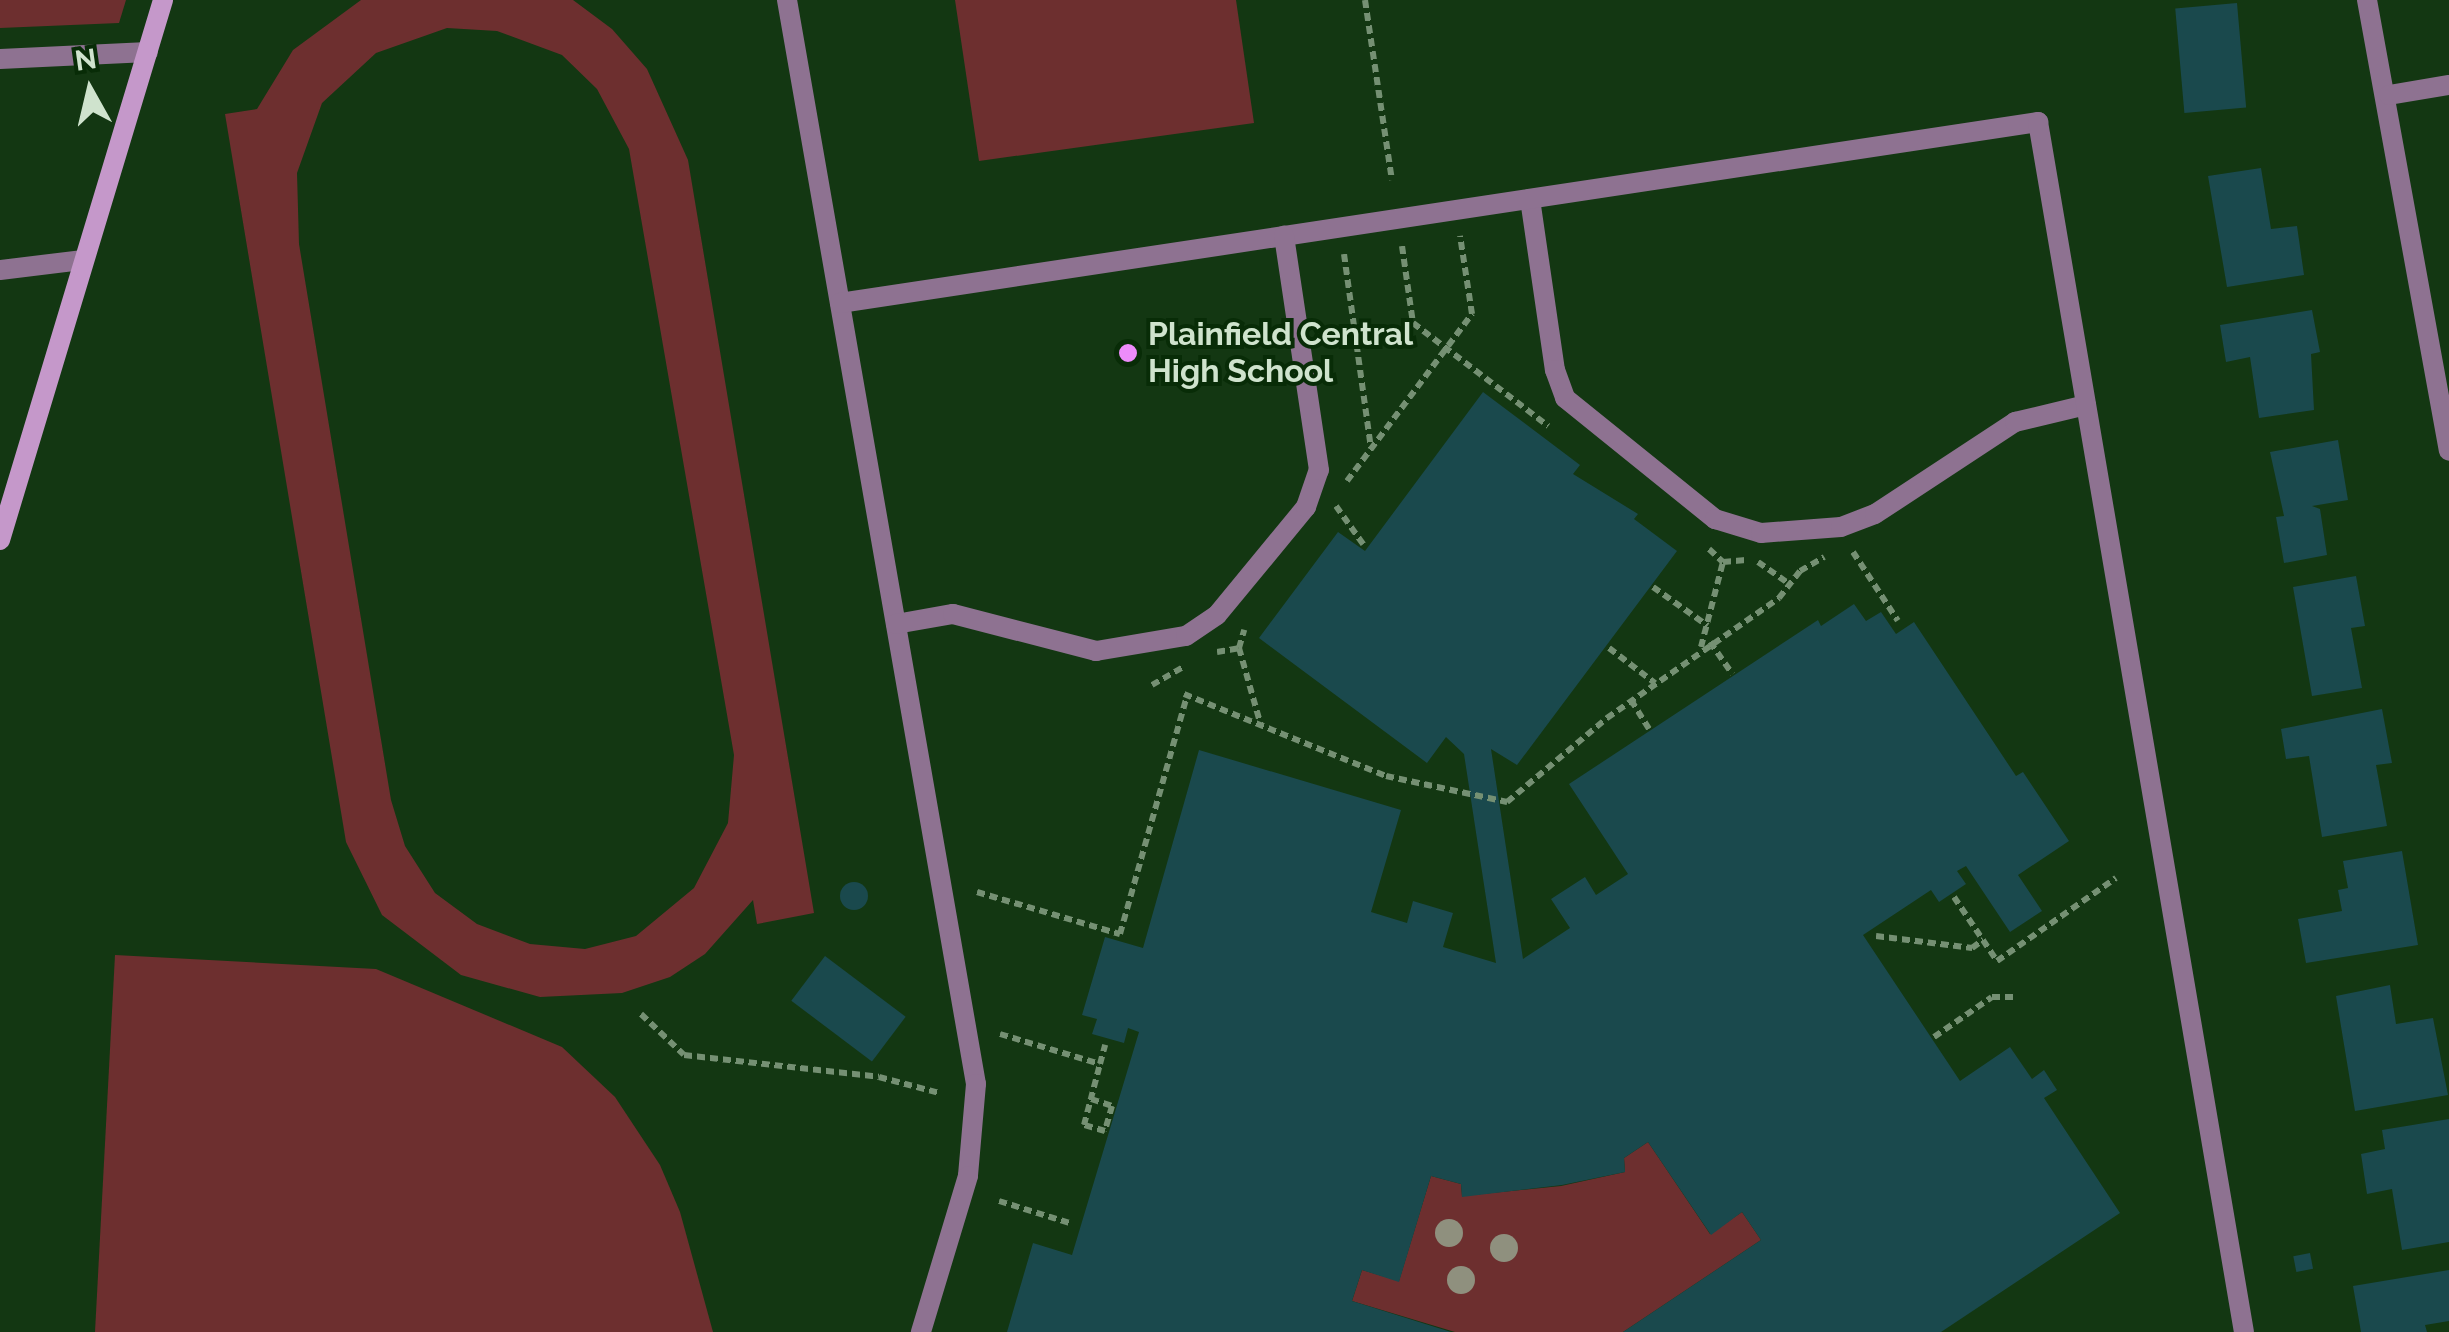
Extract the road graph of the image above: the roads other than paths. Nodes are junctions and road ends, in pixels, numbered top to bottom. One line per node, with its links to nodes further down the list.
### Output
1 (163, 0): 4 (street)
2 (788, 0): 12 (street)
3 (2367, 0): 7 (street)
4 (148, 52): 5 (street); 10 (street)
5 (0, 60)
6 (2449, 85): 7 (street)
7 (2389, 96): 14 (street)
8 (1530, 199): 9 (street); 13 (street); 13 (street)
9 (1284, 236): 12 (street); 16 (street)
10 (83, 260): 11 (street); 15 (street)
11 (0, 270)
12 (840, 303): 16 (street)
13 (2086, 405): 18 (street)
14 (2449, 451)
15 (0, 540)
16 (896, 624): 17 (street)
17 (920, 1332)
18 (2244, 1332)

